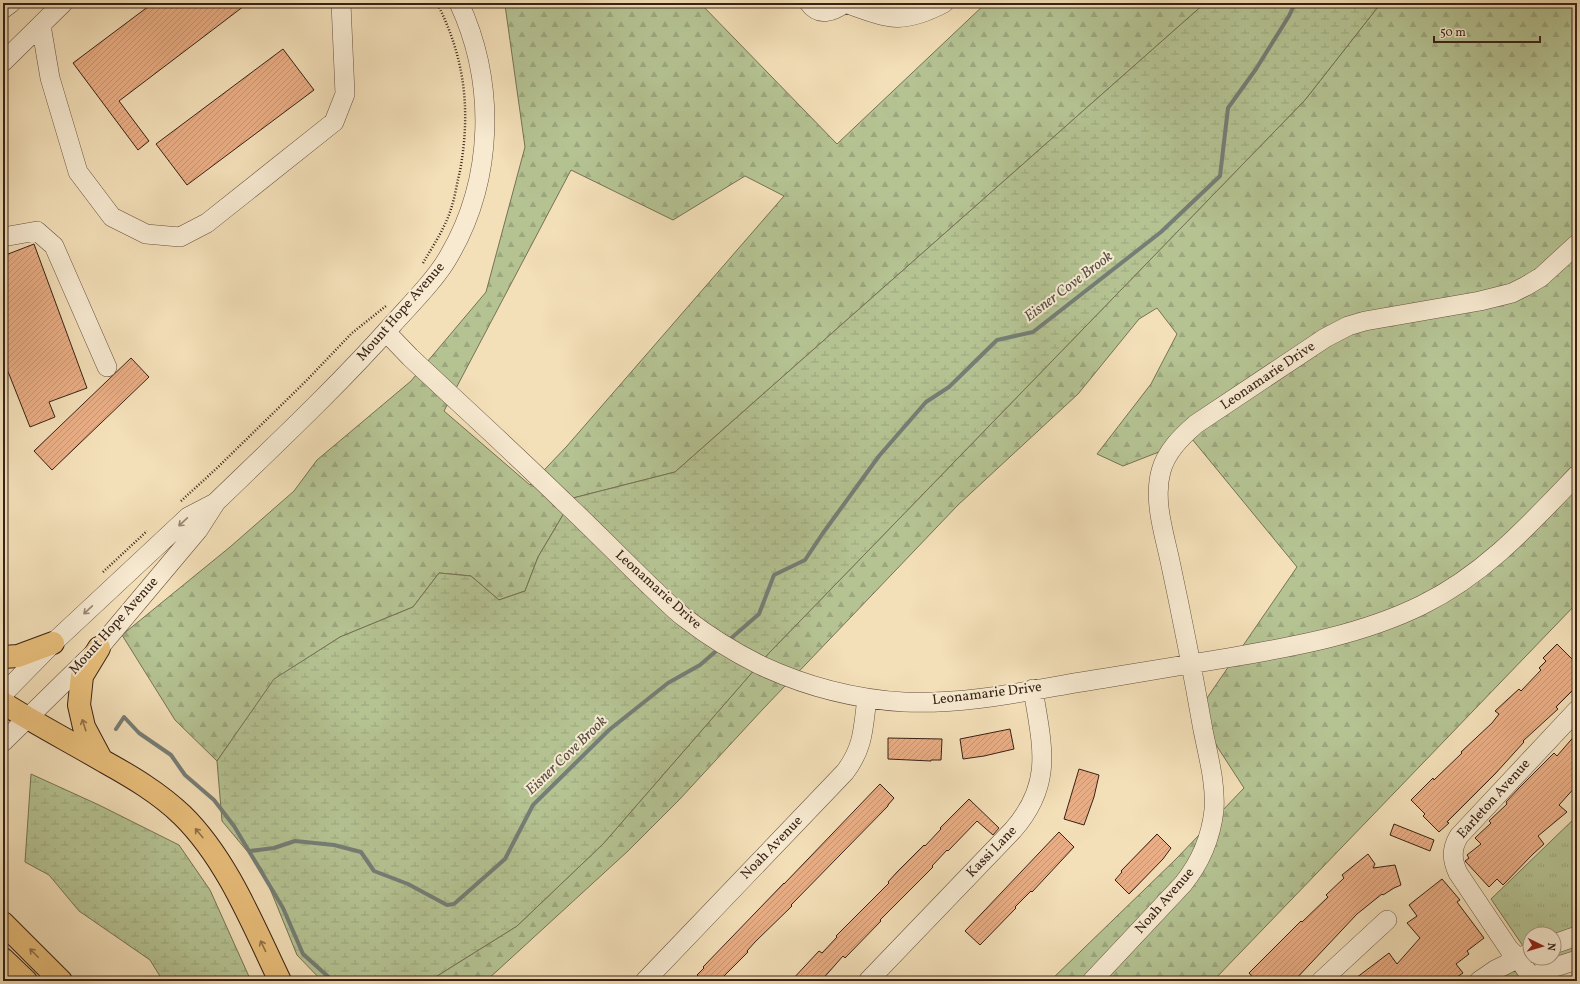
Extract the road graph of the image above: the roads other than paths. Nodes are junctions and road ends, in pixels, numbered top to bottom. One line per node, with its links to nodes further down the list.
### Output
1 (11, 3): 7 (street)
2 (62, 3): 8 (street)
3 (341, 3): 8 (street)
4 (459, 3): 12 (street, Mount Hope Avenue)
5 (809, 3): 6 (street)
6 (944, 3)
7 (3, 9)
8 (41, 25): 9 (street)
9 (3, 62)
10 (3, 237): 13 (street)
11 (1577, 244): 19 (street, Leonamarie Drive)
12 (386, 332): 15 (street, Mount Hope Avenue); 22 (street, Leonamarie Drive)
13 (107, 367)
14 (1577, 475): 19 (street, Leonamarie Drive)
15 (216, 502): 16 (street, Mount Hope Avenue, one-way to 16); 17 (street, Mount Hope Avenue)
16 (53, 643): 18 (highway); 21 (street, Mount Hope Avenue)
17 (99, 648): 25 (street, Mount Hope Avenue); 27 (highway, one-way to 17)
18 (3, 657)
19 (1192, 664): 20 (street, Leonamarie Drive); 45 (street, Noah Avenue)
20 (1033, 689): 22 (street, Leonamarie Drive); 44 (street, Kassi Lane)
21 (3, 694)
22 (866, 698): 43 (street, Noah Avenue)
23 (3, 703): 25 (highway)
24 (1577, 710): 32 (street, Earleton Avenue)
25 (28, 719): 26 (street, Mount Hope Avenue); 27 (highway)
26 (3, 742)
27 (101, 759): 42 (highway, one-way to 27)
28 (1387, 920): 37 (street)
29 (3, 923): 41 (highway, one-way to 29)
30 (1577, 936): 31 (street)
31 (1562, 941)
32 (1522, 954)
33 (1522, 956): 38 (street)
34 (3, 958): 40 (highway)
35 (1577, 960): 39 (street)
36 (1526, 966): 39 (street, Earleton Avenue)
37 (1329, 978)
38 (1485, 979)
39 (1528, 979)
40 (26, 981)
41 (61, 981)
42 (280, 981)
43 (646, 981)
44 (868, 981)
45 (1092, 981)

